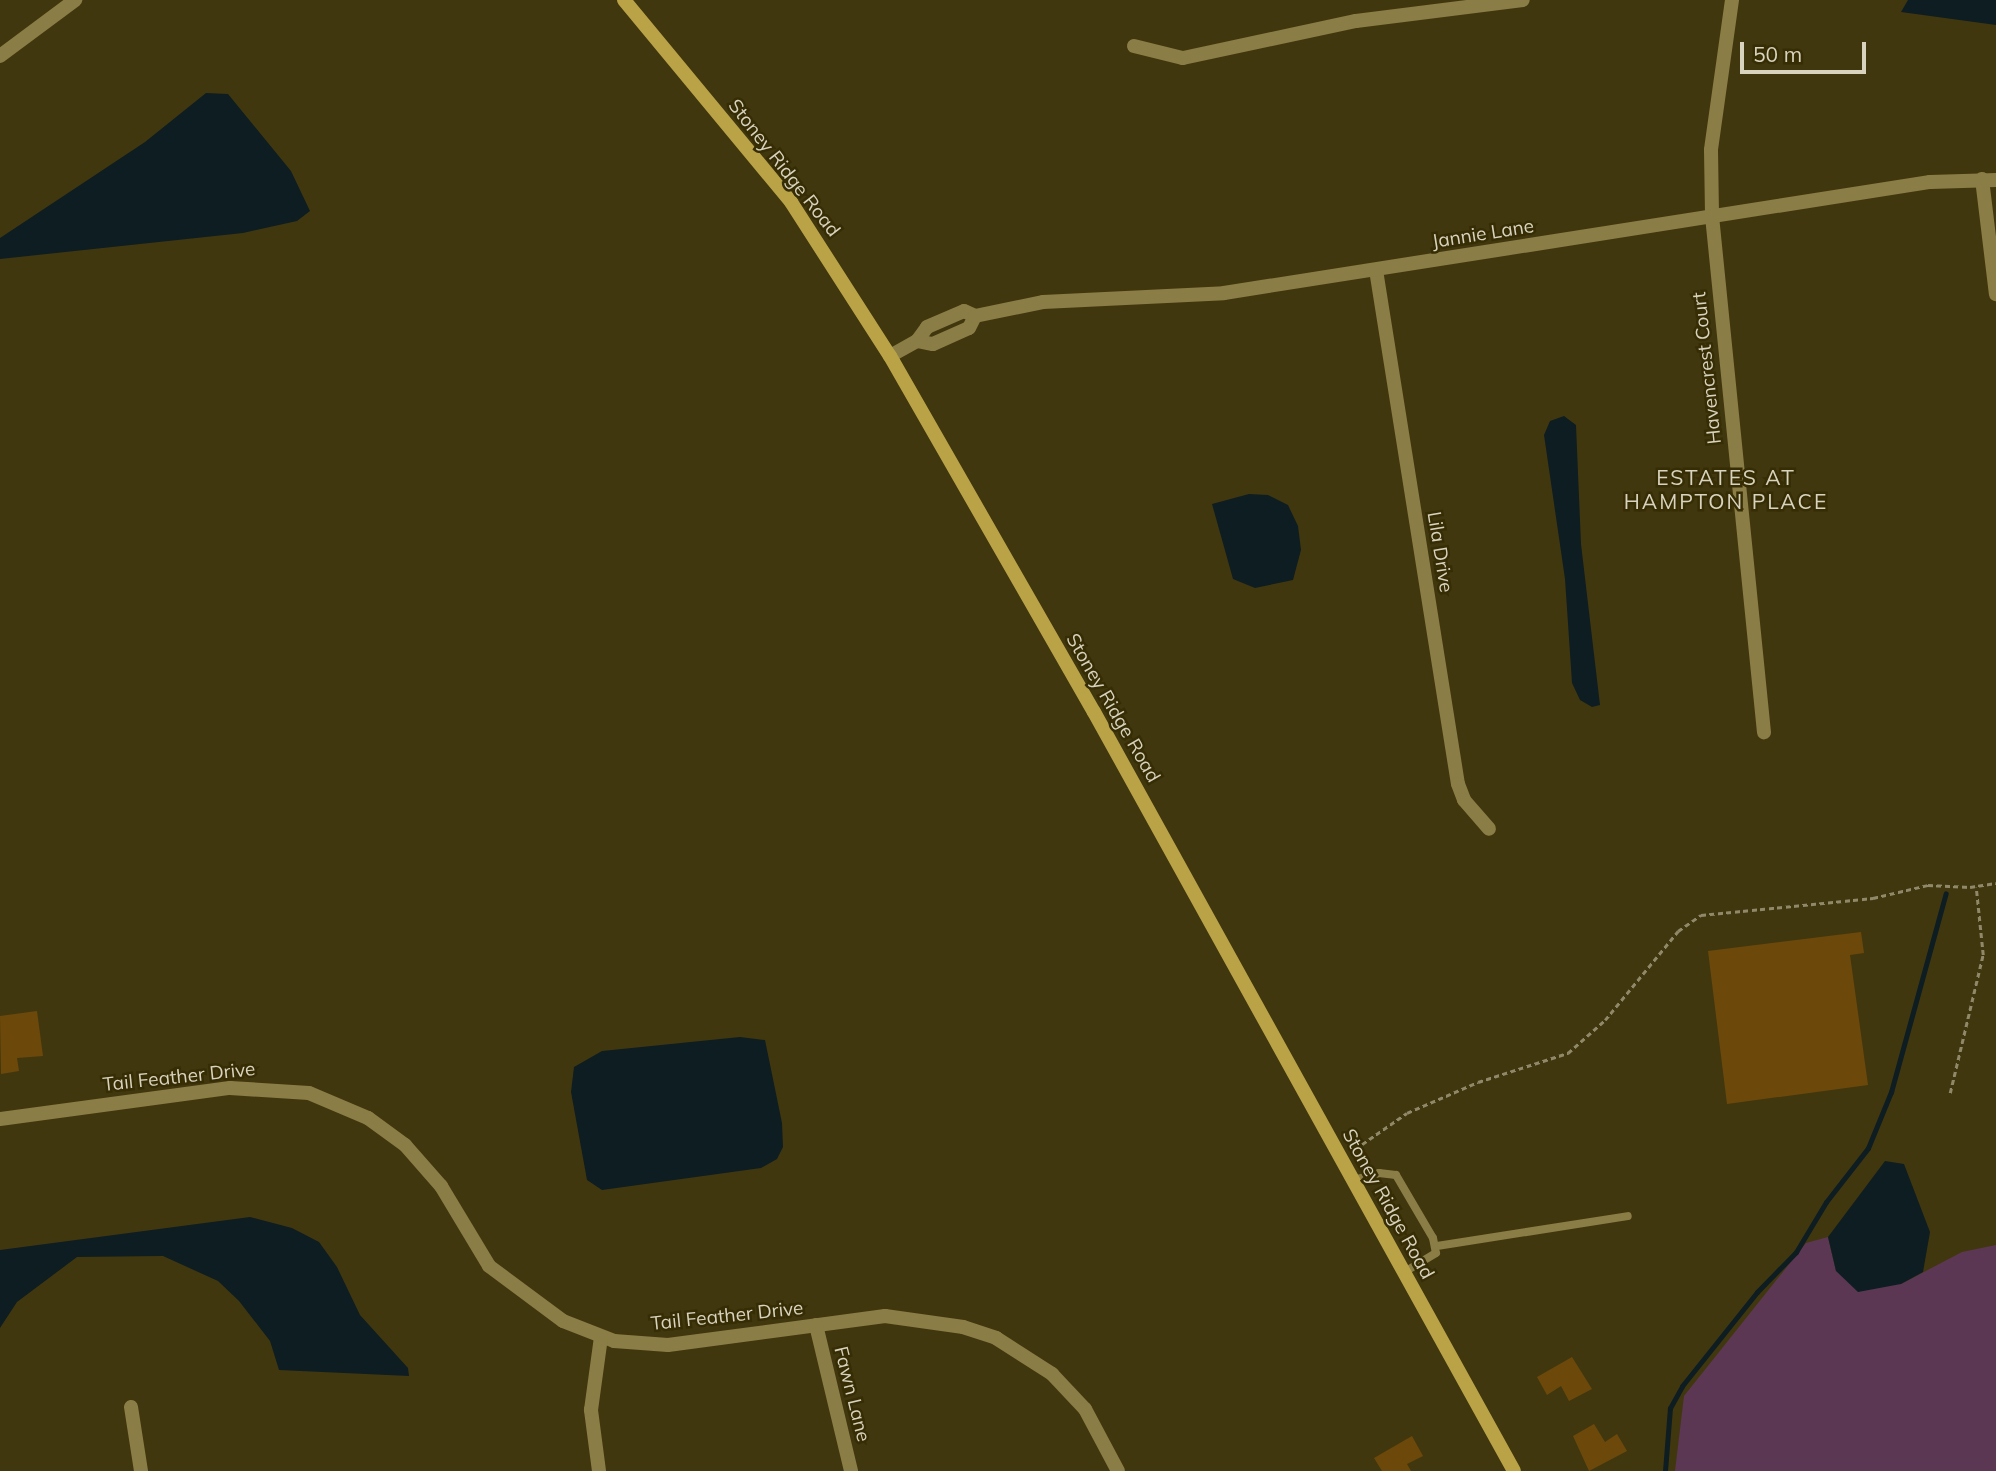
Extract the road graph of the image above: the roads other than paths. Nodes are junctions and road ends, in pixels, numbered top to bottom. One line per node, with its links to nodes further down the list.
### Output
1 (75, 0): 6 (street)
2 (624, 0): 11 (street, Stoney Ridge Road)
3 (1523, 0): 5 (street)
4 (1732, 0): 8 (street, Havencrest Court)
5 (1134, 46)
6 (0, 56)
7 (1989, 180): 8 (street, Jannie Lane); 10 (street)
8 (1712, 216): 9 (street, Jannie Lane); 12 (street, Havencrest Court)
9 (1376, 270): 11 (street, Jannie Lane); 13 (street, Lila Drive)
10 (1996, 294)
11 (890, 356): 15 (street, Stoney Ridge Road)
12 (1763, 732)
13 (1489, 830)
14 (0, 1119): 20 (street, Tail Feather Drive)
15 (1353, 1180): 17 (lane); 18 (street, Stoney Ridge Road)
16 (1628, 1216): 17 (lane)
17 (1437, 1246): 18 (lane)
18 (1404, 1273): 26 (street, Stoney Ridge Road)
19 (816, 1325): 20 (street, Tail Feather Drive); 24 (street, Fawn Lane); 25 (street, Tail Feather Drive)
20 (601, 1337): 23 (street)
21 (131, 1407): 22 (street)
22 (141, 1471)
23 (598, 1471)
24 (851, 1471)
25 (1118, 1471)
26 (1514, 1471)

